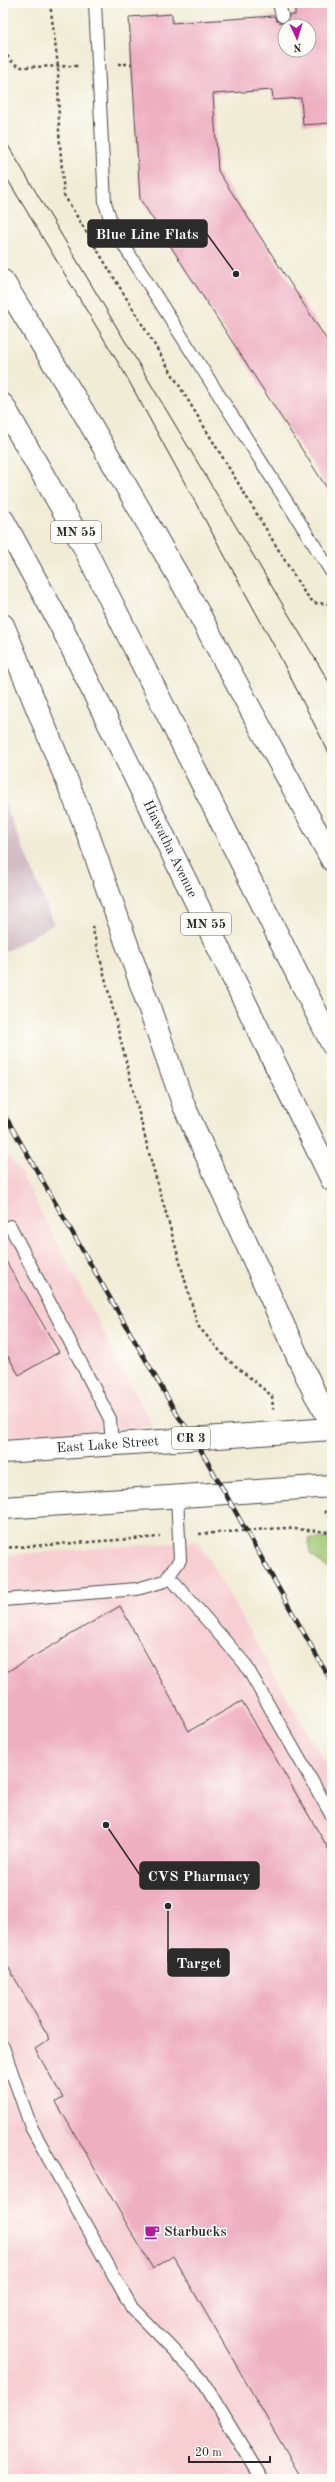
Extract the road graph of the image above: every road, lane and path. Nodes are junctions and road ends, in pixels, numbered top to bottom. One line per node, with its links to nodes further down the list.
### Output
1 (95, 3): 6 (lane)
2 (279, 3): 3 (lane)
3 (282, 16)
4 (3, 51): 6 (path)
5 (132, 64): 6 (path)
6 (97, 66): 10 (lane)
7 (3, 281): 12 (main road)
8 (3, 404): 14 (main road, MN 55)
9 (3, 520): 15 (main road, Hiawatha Avenue / MN 55)
10 (332, 573)
11 (3, 625): 18 (main road)
12 (332, 860)
13 (91, 923): 17 (path)
14 (332, 1044)
15 (332, 1180)
16 (10, 1226): 20 (lane)
17 (272, 1396)
18 (332, 1423)
19 (332, 1429): 20 (main road, East Lake Street / CR 3)
20 (112, 1444): 21 (main road, East Lake Street / CR 3)
21 (3, 1452)
22 (332, 1486): 23 (main road)
23 (177, 1496): 24 (main road); 25 (lane)
24 (3, 1508)
25 (169, 1576): 26 (lane); 27 (lane)
26 (3, 1600)
27 (332, 1816)
28 (3, 2047): 29 (lane)
29 (262, 2479)

